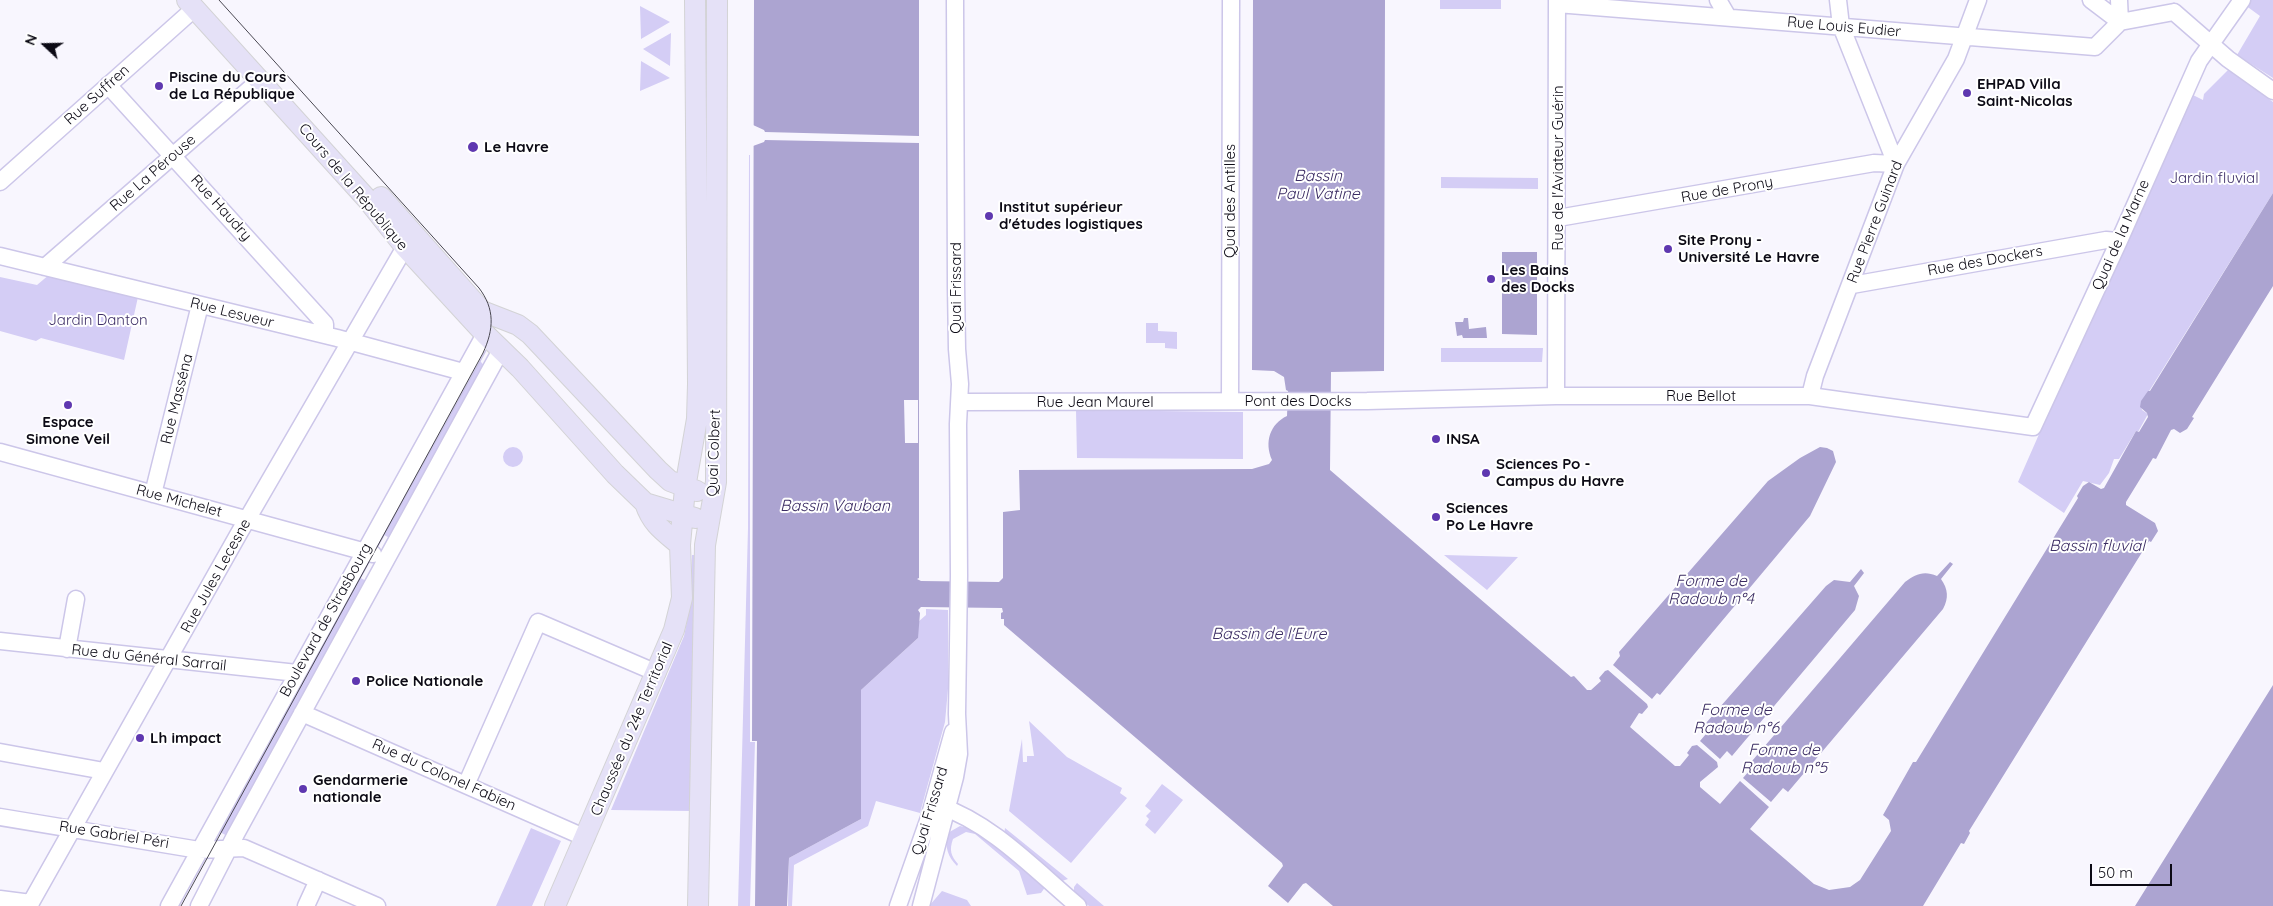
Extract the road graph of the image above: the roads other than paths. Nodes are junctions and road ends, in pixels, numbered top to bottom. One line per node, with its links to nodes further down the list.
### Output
1 (695, 0): 23 (main road, Quai Colbert)
2 (955, 0): 45 (street, Quai Frissard)
3 (1231, 0): 43 (street, Quai des Antilles)
4 (1718, 0): 14 (street)
5 (1838, 0): 16 (street)
6 (1978, 0): 17 (street, Rue Pierre Guinard)
7 (2091, 0): 15 (street)
8 (2119, 0): 15 (street)
9 (2242, 0): 18 (street, Quai de la Marne)
10 (1557, 2): 14 (street, Rue Louis Eudier); 27 (street, Rue de l'Aviateur Guérin)
11 (196, 3): 20 (main road, Cours de la République); 21 (street, Rue Suffren); 34 (main road, Cours de la République)
12 (715, 4): 19 (main road, Quai Colbert)
13 (2175, 6): 15 (street); 18 (street)
14 (1728, 17): 16 (street, Rue Louis Eudier)
15 (2120, 22): 17 (street, Rue Louis Eudier)
16 (1841, 26): 17 (street, Rue Louis Eudier); 25 (street)
17 (1964, 36): 25 (street, Rue Pierre Guinard)
18 (2210, 44): 22 (street); 28 (street, Quai de la Marne)
19 (717, 73): 23 (main road); 53 (main road, Quai Colbert)
20 (260, 80): 24 (street, Rue La Pérouse); 29 (main road, Cours de la République)
21 (108, 85): 24 (street, Rue Haudry); 26 (street, Rue Suffren)
22 (2273, 91)
23 (695, 101): 47 (main road, Quai Colbert)
24 (173, 155): 31 (street, Rue La Pérouse); 37 (street, Rue Haudry)
25 (1896, 164): 27 (street, Rue de Prony); 32 (street, Rue Pierre Guinard)
26 (0, 182)
27 (1558, 218): 41 (street, Rue de l'Aviateur Guérin)
28 (2119, 241): 32 (street, Rue des Dockers); 46 (street, Quai de la Marne)
29 (405, 247): 36 (main road, Cours de la République); 38 (street, Rue Jules Lecesne)
30 (0, 256): 31 (street, Rue Lesueur)
31 (45, 267): 33 (street, Rue Lesueur)
32 (1852, 285): 42 (street, Rue Pierre Guinard)
33 (200, 305): 37 (street, Rue Lesueur); 51 (street, Rue Masséna)
34 (498, 318): 35 (main road, Cours de la République); 36 (main road)
35 (518, 325): 39 (main road); 49 (main road)
36 (485, 334): 39 (main road, Cours de la République); 40 (street, Boulevard de Strasbourg)
37 (325, 335): 38 (street, Rue Lesueur)
38 (350, 342): 40 (street, Rue Lesueur); 55 (street, Rue Jules Lecesne)
39 (497, 357): 52 (main road, Cours de la République); 58 (street, Boulevard de Strasbourg)
40 (463, 372): 57 (street, Boulevard de Strasbourg)
41 (1556, 396): 42 (street, Rue Bellot); 44 (street, Rue Bellot)
42 (1810, 396): 46 (street, Rue Bellot)
43 (1230, 401): 44 (street, Pont des Docks); 45 (street, Rue Jean Maurel)
44 (1367, 401)
45 (960, 402): 69 (street, Quai Frissard)
46 (2033, 427)
47 (691, 451): 49 (main road); 50 (main road, Quai Colbert)
48 (0, 452): 51 (street, Rue Michelet)
49 (658, 470): 50 (main road)
50 (685, 488): 53 (main road); 54 (main road, Quai Colbert)
51 (153, 494): 55 (street, Rue Michelet)
52 (645, 502): 54 (main road); 56 (main road)
53 (711, 515): 54 (main road); 83 (main road, Quai Colbert)
54 (683, 516): 56 (main road, Quai Colbert)
55 (248, 519): 57 (street, Rue Michelet); 62 (street, Rue Jules Lecesne)
56 (680, 545): 64 (main road, Chaussée du 24e Territorial)
57 (364, 552): 58 (street, Rue Michelet); 63 (street, Boulevard de Strasbourg)
58 (386, 561): 65 (street, Boulevard de Strasbourg)
59 (76, 599): 61 (street)
60 (0, 641): 61 (street, Rue du Général Sarrail)
61 (66, 649): 62 (street, Rue du Général Sarrail)
62 (169, 660): 63 (street, Rue du Général Sarrail); 67 (street, Rue Jules Lecesne)
63 (297, 673): 74 (street, Boulevard de Strasbourg)
64 (657, 673): 68 (street); 72 (main road, Chaussée du 24e Territorial)
65 (302, 713): 68 (street, Rue du Colonel Fabien); 73 (street, Boulevard de Strasbourg)
66 (0, 752): 67 (street)
67 (104, 771): 71 (street, Rue Jules Lecesne)
68 (466, 785): 72 (street, Rue du Colonel Fabien)
69 (940, 806): 84 (street, Quai Frissard); 85 (street, Quai Frissard); 86 (street)
70 (0, 817): 71 (street, Rue Gabriel Péri)
71 (72, 828): 74 (street, Rue Gabriel Péri); 77 (street, Rue Jules Lecesne)
72 (586, 838): 82 (main road, Chaussée du 24e Territorial)
73 (229, 849): 74 (street, Rue Gabriel Péri); 75 (street, Rue Gabriel Péri); 79 (street, Boulevard de Strasbourg)
74 (199, 850): 78 (street, Boulevard de Strasbourg)
75 (318, 880): 80 (street); 81 (street, Rue Gabriel Péri)
76 (0, 900): 77 (street)
77 (30, 905)
78 (169, 906)
79 (199, 906)
80 (306, 906)
81 (377, 906)
82 (555, 906)
83 (698, 906)
84 (898, 906)
85 (921, 906)
86 (1078, 906)

